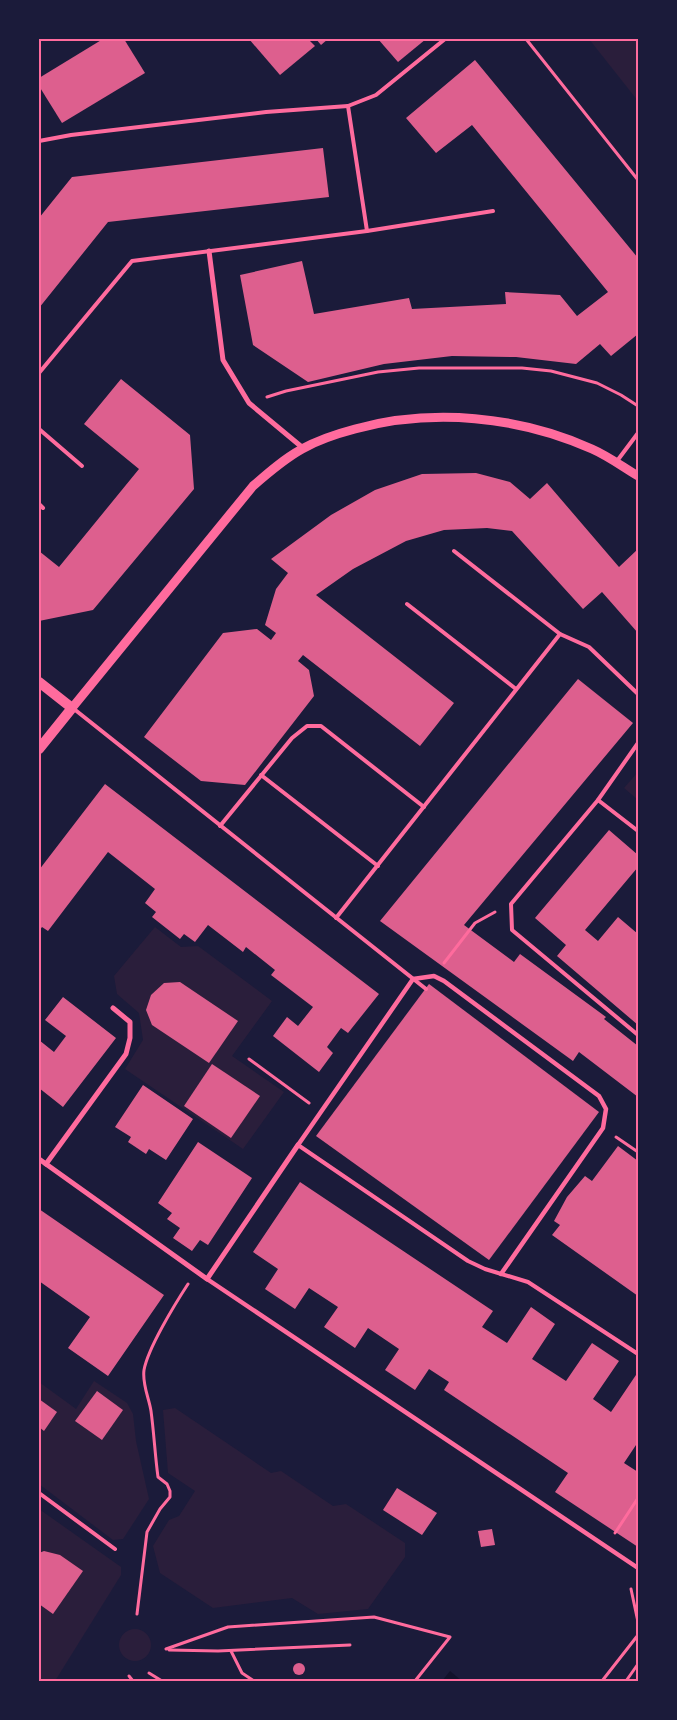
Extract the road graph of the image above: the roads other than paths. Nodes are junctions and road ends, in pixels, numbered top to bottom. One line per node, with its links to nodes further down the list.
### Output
1 (445, 39): 2 (lane)
2 (348, 106): 3 (lane); 5 (lane)
3 (39, 141)
4 (493, 211): 5 (lane)
5 (367, 231): 6 (lane)
6 (209, 251): 7 (lane); 10 (street)
7 (39, 373)
8 (39, 429): 12 (lane)
9 (638, 433): 11 (lane)
10 (303, 448): 11 (street); 22 (street)
11 (616, 463): 13 (street)
12 (82, 466)
13 (638, 476)
14 (39, 504): 15 (lane)
15 (43, 508)
16 (454, 551): 18 (lane)
17 (407, 604): 20 (lane)
18 (560, 634): 20 (lane); 21 (lane)
19 (39, 682): 22 (main road)
20 (516, 689): 27 (lane)
21 (638, 694)
22 (72, 708): 24 (main road); 28 (lane)
23 (638, 743): 26 (lane)
24 (39, 750)
25 (261, 776): 27 (lane); 28 (lane); 30 (lane)
26 (598, 800): 29 (lane); 35 (lane)
27 (424, 807): 30 (lane)
28 (220, 826): 31 (lane)
29 (638, 831)
30 (378, 866): 31 (lane)
31 (336, 918): 32 (lane)
32 (413, 979): 33 (lane); 36 (street); 39 (street)
33 (426, 988)
34 (113, 1008): 38 (street)
35 (638, 1034)
36 (298, 1145): 39 (lane); 40 (street)
37 (39, 1159): 38 (street)
38 (46, 1164): 40 (street)
39 (501, 1274): 41 (lane)
40 (207, 1279): 44 (street)
41 (638, 1354)
42 (39, 1493): 43 (lane)
43 (115, 1549)
44 (638, 1568)

